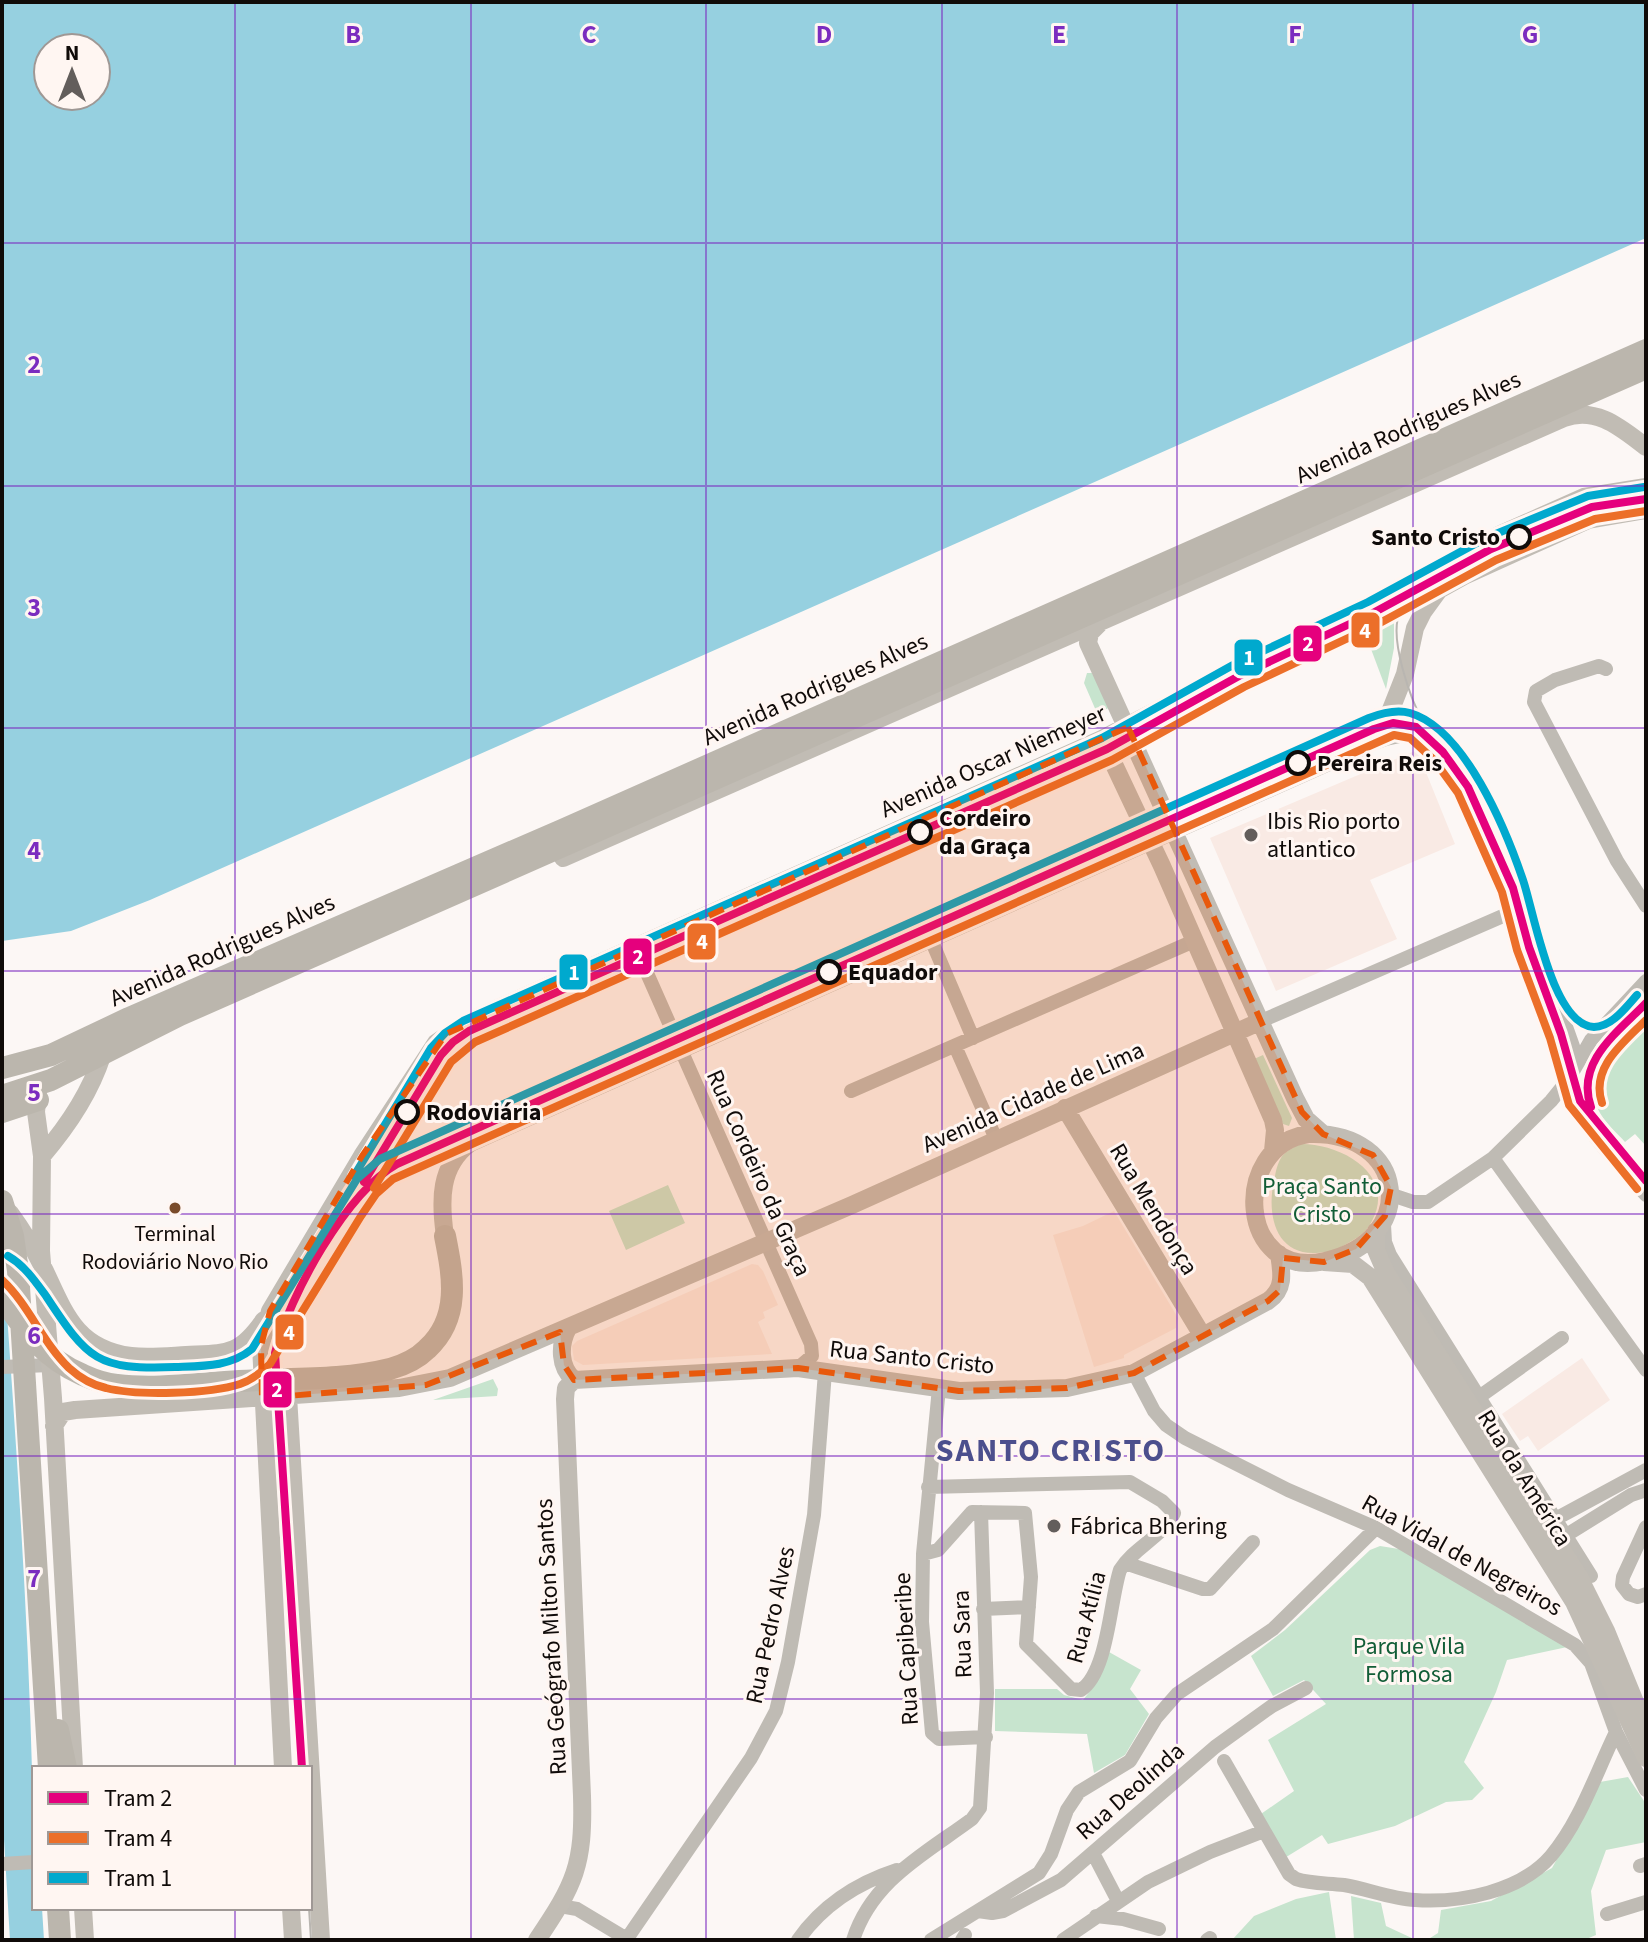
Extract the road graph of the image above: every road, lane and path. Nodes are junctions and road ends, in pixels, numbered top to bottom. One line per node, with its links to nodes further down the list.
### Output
1 (1646, 350): 29 (highway, Avenida Rodrigues Alves)
2 (1646, 368): 5 (highway, Avenida Rodrigues Alves)
3 (1646, 447): 7 (main road, Avenida Rodrigues Alves)
4 (1646, 487): 10 (main road, Avenida Oscar Niemeyer)
5 (1346, 501): 7 (main road); 15 (highway, Avenida Rodrigues Alves)
6 (1646, 510): 12 (main road)
7 (1333, 520): 8 (main road, Avenida Rodrigues Alves)
8 (1100, 622): 10 (main road); 27 (main road, Avenida Rodrigues Alves)
9 (1606, 669): 16 (street)
10 (1128, 727): 11 (main road, Avenida Oscar Niemeyer); 13 (main road)
11 (1102, 739): 14 (main road); 20 (main road, Avenida Oscar Niemeyer)
12 (1358, 749): 13 (main road); 17 (street)
13 (1175, 830): 14 (main road); 22 (main road)
14 (1150, 841): 18 (main road); 19 (main road)
15 (447, 897): 30 (highway, Avenida Rodrigues Alves); 36 (highway)
16 (1646, 906)
17 (1519, 909): 22 (street, Avenida Cidade de Lima); 28 (street)
18 (930, 937): 24 (street); 26 (main road)
19 (1194, 941): 23 (main road); 24 (street)
20 (635, 946): 26 (street, Rua Cordeiro da Graça); 51 (main road, Avenida Oscar Niemeyer)
21 (1646, 981): 28 (street)
22 (1259, 1022): 23 (main road, Avenida Cidade de Lima); 37 (main road)
23 (1236, 1033): 35 (main road, Avenida Cidade de Lima); 39 (main road)
24 (973, 1038): 25 (street)
25 (955, 1046): 33 (street); 38 (street)
26 (680, 1049): 46 (main road); 47 (street, Rua Cordeiro da Graça)
27 (102, 1056): 30 (main road, Avenida Rodrigues Alves); 40 (main road)
28 (1578, 1061): 31 (street)
29 (2, 1068)
30 (69, 1071): 32 (highway, Avenida Rodrigues Alves)
31 (1568, 1080): 41 (street); 43 (street)
32 (41, 1084): 34 (highway, Avenida Rodrigues Alves); 40 (main road)
33 (851, 1091)
34 (2, 1096)
35 (1065, 1108): 38 (main road, Avenida Cidade de Lima); 53 (main road, Rua Mendonça)
36 (2, 1112)
37 (1323, 1134): 39 (main road); 42 (main road)
38 (996, 1139): 47 (main road, Avenida Cidade de Lima)
39 (1273, 1151): 48 (main road)
40 (42, 1156): 55 (main road)
41 (1493, 1158): 42 (street); 58 (street)
42 (1392, 1195): 45 (main road)
43 (1646, 1195)
44 (4, 1204): 51 (main road); 84 (highway)
45 (1381, 1224): 49 (main road); 65 (main road)
46 (445, 1236): 50 (highway)
47 (765, 1242): 52 (main road, Avenida Cidade de Lima); 57 (street, Rua Cordeiro da Graça)
48 (1279, 1254): 49 (main road); 53 (main road, Rua Santo Cristo)
49 (1324, 1262): 74 (main road, Rua da América)
50 (2, 1296)
51 (270, 1311): 64 (main road)
52 (568, 1328): 61 (main road, Rua Geógrafo Milton Santos); 63 (main road, Avenida Cidade de Lima)
53 (1202, 1335): 60 (main road, Rua Santo Cristo)
54 (1562, 1338): 65 (street)
55 (50, 1365): 56 (street); 66 (main road)
56 (6, 1367)
57 (798, 1368): 59 (main road, Rua Santo Cristo); 61 (main road, Rua Santo Cristo)
58 (1646, 1370)
59 (825, 1372): 62 (main road, Rua Santo Cristo); 113 (street, Rua Pedro Alves)
60 (1134, 1373): 62 (main road, Rua Santo Cristo); 73 (street, Rua Vidal de Negreiros)
61 (574, 1380): 105 (main road, Rua Geógrafo Milton Santos)
62 (939, 1388): 68 (street)
63 (288, 1396): 64 (main road, Avenida Cidade de Lima); 95 (main road)
64 (262, 1398): 66 (main road, Avenida Cidade de Lima); 94 (main road)
65 (1476, 1402): 71 (street); 80 (main road)
66 (54, 1426): 93 (main road)
67 (1646, 1470): 71 (street)
68 (928, 1487): 78 (street); 79 (street, Rua Atília)
69 (1646, 1490): 75 (street)
70 (981, 1512): 78 (street); 82 (street, Rua Atília); 83 (street, Rua Sara)
71 (1556, 1518): 74 (street); 75 (street)
72 (1646, 1527): 81 (street)
73 (1376, 1528): 87 (street, Rua Vidal de Negreiros); 109 (street)
74 (1532, 1533): 77 (main road, Rua da América)
75 (1567, 1535): 77 (street); 80 (street)
76 (1253, 1542): 79 (street)
77 (1544, 1551): 89 (main road, Rua da América)
78 (923, 1554): 88 (street, Rua Capiberibe)
79 (1125, 1563): 82 (street, Rua Atília)
80 (1585, 1576): 86 (main road)
81 (1646, 1594)
82 (1029, 1607): 83 (street)
83 (983, 1609): 88 (street, Rua Sara)
84 (44, 1675): 91 (highway); 92 (highway)
85 (1306, 1688): 99 (street, Rua Deolinda)
86 (1646, 1729)
87 (1616, 1732): 96 (street, Rua Vidal de Negreiros); 98 (street)
88 (986, 1737): 102 (street, Rua Sara)
89 (1646, 1758)
90 (1224, 1761): 98 (street)
91 (49, 1766)
92 (66, 1766)
93 (74, 1766)
94 (283, 1766)
95 (310, 1766)
96 (1646, 1790)
97 (312, 1792): 117 (main road)
98 (1264, 1831): 103 (street)
99 (1093, 1853): 103 (street); 109 (street, Rua Deolinda)
100 (32, 1862): 101 (street)
101 (3, 1864)
102 (902, 1868): 119 (street); 120 (street, Rua Sara)
103 (1118, 1901): 111 (street)
104 (1646, 1902): 110 (street)
105 (560, 1906): 113 (street); 118 (main road, Rua Geógrafo Milton Santos)
106 (58, 1910): 114 (highway)
107 (83, 1910): 115 (main road)
108 (291, 1910): 116 (main road)
109 (978, 1911): 121 (street)
110 (1607, 1914)
111 (1096, 1916): 112 (street); 122 (street)
112 (1159, 1929)
113 (626, 1939)
114 (60, 1940)
115 (85, 1940)
116 (293, 1940)
117 (321, 1940)
118 (537, 1940)
119 (798, 1940)
120 (853, 1940)
121 (931, 1940)
122 (1063, 1940)

